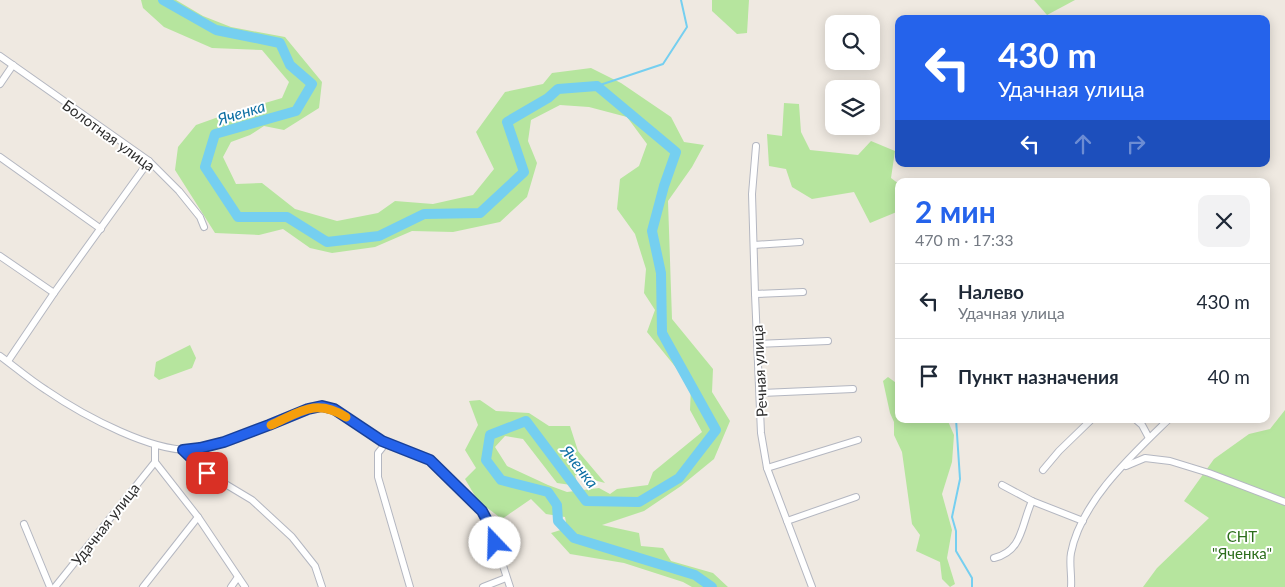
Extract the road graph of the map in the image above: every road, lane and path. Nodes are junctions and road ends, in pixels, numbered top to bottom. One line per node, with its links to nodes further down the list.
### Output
1 (0, 56): 2 (street, Болотная улица)
2 (13, 66): 3 (street); 6 (street, Болотная улица)
3 (0, 84)
4 (756, 146): 10 (street, Речная улица)
5 (0, 157): 8 (street)
6 (149, 160): 7 (street, Болотная улица); 8 (street)
7 (204, 227)
8 (101, 229): 13 (street)
9 (800, 242): 10 (street)
10 (754, 245): 14 (street, Речная улица)
11 (0, 256): 13 (street)
12 (802, 292): 14 (street)
13 (54, 293): 18 (street)
14 (754, 294): 16 (street, Речная улица)
15 (828, 341): 16 (street)
16 (758, 344): 20 (street, Речная улица)
17 (0, 356): 18 (street)
18 (8, 361): 27 (street)
19 (853, 389): 20 (street)
20 (760, 393): 31 (street, Речная улица)
21 (1088, 423): 32 (street)
22 (1140, 423): 24 (street)
23 (1165, 423): 24 (street)
24 (1149, 438): 30 (street)
25 (858, 440): 31 (street)
26 (386, 443): 28 (street); 43 (street); 50 (street)
27 (154, 445): 28 (street); 29 (street)
28 (183, 450): 49 (street)
29 (155, 462): 37 (street); 45 (street, Удачная улица)
30 (1123, 467): 36 (street); 38 (street)
31 (767, 468): 39 (street, Речная улица)
32 (1044, 470)
33 (1002, 485): 35 (street)
34 (856, 496): 39 (street)
35 (1032, 502): 38 (street); 41 (street)
36 (1285, 502)
37 (198, 517): 42 (street); 46 (street)
38 (1083, 521): 54 (street)
39 (787, 522): 53 (street, Речная улица)
40 (24, 524): 44 (street)
41 (994, 558)
42 (238, 577): 47 (street); 48 (street)
43 (506, 578): 51 (street); 52 (street)
44 (50, 587)
45 (56, 587)
46 (143, 587)
47 (231, 587)
48 (245, 587)
49 (322, 587)
50 (410, 587)
51 (482, 587)
52 (510, 587)
53 (812, 587)
54 (1072, 587)

